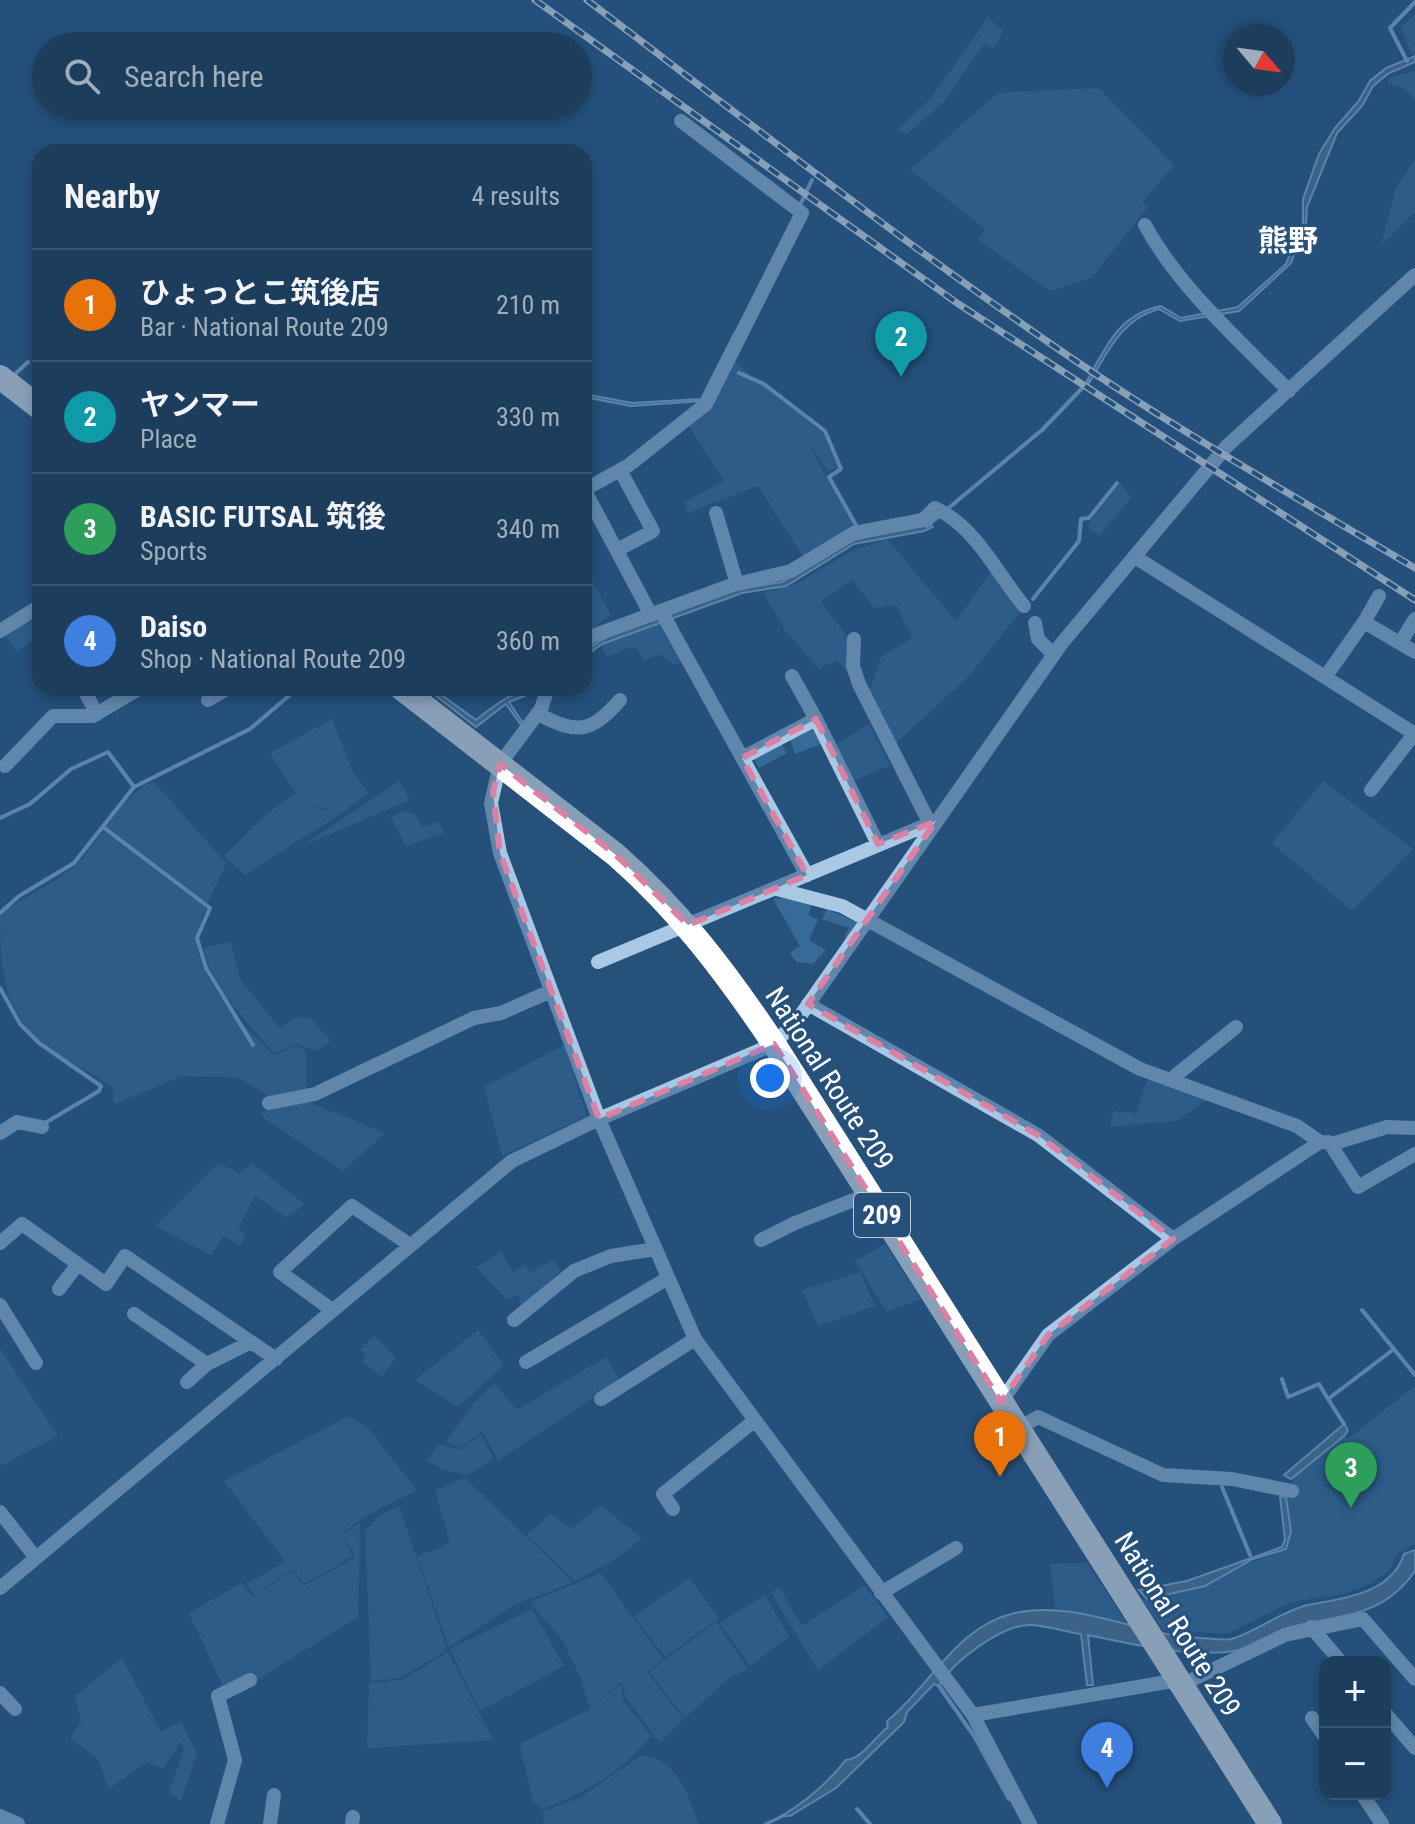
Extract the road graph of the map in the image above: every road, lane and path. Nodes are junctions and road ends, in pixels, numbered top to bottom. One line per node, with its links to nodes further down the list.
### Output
1 (681, 121): 7 (street)
2 (1145, 225): 5 (street)
3 (1415, 275): 5 (street)
4 (0, 377): 6 (highway)
5 (1289, 391): 12 (street)
6 (32, 402)
7 (620, 470): 8 (street); 11 (street)
8 (592, 486)
9 (592, 505): 11 (street)
10 (716, 513): 13 (street)
11 (617, 550): 17 (street)
12 (1135, 557): 26 (street); 28 (street)
13 (737, 584): 15 (street); 17 (street)
14 (1379, 596): 19 (street)
15 (1024, 606)
16 (32, 611): 21 (street)
17 (656, 613): 22 (street); 40 (street)
18 (1415, 619): 24 (street)
19 (1364, 622): 24 (street); 28 (street)
20 (1035, 623): 26 (street)
21 (0, 631)
22 (592, 636)
23 (854, 639): 44 (street)
24 (1401, 642): 25 (street)
25 (1415, 652)
26 (1053, 654): 44 (street)
27 (792, 676): 38 (street)
28 (1326, 676): 39 (street)
29 (87, 696): 36 (street)
30 (127, 696): 36 (street)
31 (215, 696): 34 (street)
32 (411, 696): 41 (highway, National Route 209 / 209)
33 (545, 696): 37 (street)
34 (208, 700)
35 (620, 700): 37 (street)
36 (97, 714): 42 (street)
37 (538, 714): 41 (street)
38 (816, 719): 40 (street); 45 (street)
39 (1415, 734): 43 (street)
40 (742, 758): 46 (street)
41 (500, 764): 49 (highway, National Route 209 / 209); 51 (street)
42 (5, 766)
43 (1371, 790)
44 (932, 821): 45 (street); 48 (street)
45 (878, 844): 46 (street)
46 (807, 875): 47 (street)
47 (777, 889): 48 (street); 49 (street)
48 (867, 919): 52 (street); 55 (street)
49 (688, 925): 50 (street); 54 (highway, National Route 209 / 209)
50 (598, 962)
51 (551, 991): 56 (street); 57 (street)
52 (808, 1004): 54 (street); 64 (street)
53 (1236, 1027): 55 (street)
54 (774, 1044): 57 (street); 63 (highway, National Route 209 / 209)
55 (1170, 1080): 61 (street)
56 (269, 1103)
57 (599, 1119): 67 (street); 68 (street)
58 (42, 1127): 60 (street)
59 (1415, 1128): 61 (street)
60 (0, 1133)
61 (1325, 1142): 62 (street); 64 (street)
62 (1415, 1154)
63 (869, 1194): 65 (street); 84 (highway, National Route 209 / 209)
64 (1173, 1239): 84 (street)
65 (761, 1240)
66 (0, 1243): 69 (street)
67 (410, 1245): 73 (street); 73 (street)
68 (655, 1249): 70 (street); 75 (street)
69 (78, 1264): 71 (street); 77 (street)
70 (668, 1278): 76 (street); 79 (street)
71 (59, 1289)
72 (0, 1305): 80 (street)
73 (332, 1310): 78 (street)
74 (134, 1314): 81 (street)
75 (514, 1320)
76 (695, 1339): 83 (street); 85 (street)
77 (251, 1342): 78 (street); 81 (street)
78 (276, 1359): 91 (street)
79 (526, 1362)
80 (36, 1363)
81 (207, 1364): 82 (street)
82 (187, 1382)
83 (601, 1399)
84 (1001, 1402): 86 (highway, National Route 209 / 209)
85 (754, 1421): 88 (street); 93 (street)
86 (1019, 1428): 87 (street); 98 (highway, National Route 209 / 209)
87 (1292, 1491)
88 (673, 1509)
89 (0, 1512): 91 (street)
90 (956, 1548): 93 (street)
91 (36, 1558): 92 (street)
92 (0, 1588)
93 (881, 1593): 101 (street)
94 (1311, 1627): 95 (street); 96 (street); 98 (street)
95 (1336, 1656)
96 (1415, 1679)
97 (250, 1680): 108 (street)
98 (1180, 1682): 101 (street); 111 (highway, National Route 209 / 209)
99 (0, 1693): 100 (street)
100 (15, 1709)
101 (973, 1715): 110 (street)
102 (1391, 1720): 103 (street)
103 (1415, 1748)
104 (274, 1795): 109 (street)
105 (1366, 1800): 112 (street)
106 (0, 1816): 107 (street)
107 (18, 1824)
108 (217, 1824)
109 (270, 1824)
110 (1030, 1824)
111 (1270, 1824)
112 (1382, 1824)

